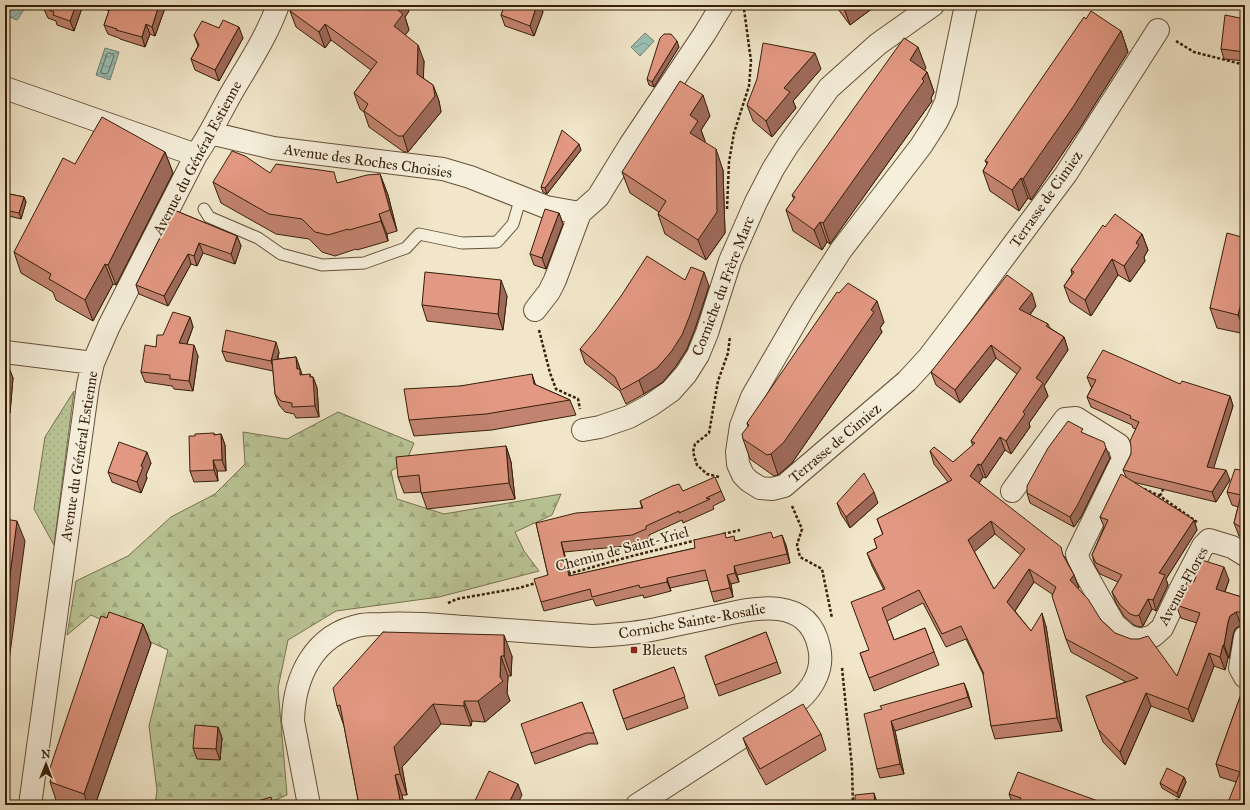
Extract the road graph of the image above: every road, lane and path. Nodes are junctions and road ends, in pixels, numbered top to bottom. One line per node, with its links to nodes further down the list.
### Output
1 (278, 5): 9 (street, Avenue du Général Estienne)
2 (722, 5): 13 (street)
3 (744, 5): 14 (path)
4 (933, 5): 19 (street, Corniche du Frère Marc)
5 (966, 5): 20 (street)
6 (1158, 30): 7 (path); 20 (street, Terrasse de Cimiez)
7 (1245, 65)
8 (5, 88): 10 (street)
9 (210, 133): 10 (street, Avenue du Général Estienne); 11 (street, Avenue des Roches Choisies)
10 (196, 155): 18 (street, Avenue du Général Estienne)
11 (521, 197): 12 (lane); 13 (street, Avenue des Roches Choisies)
12 (204, 209)
13 (580, 213): 15 (street)
14 (727, 213)
15 (536, 310): 19 (path)
16 (730, 332): 20 (path)
17 (5, 352): 18 (street)
18 (93, 363): 35 (street, Avenue du Général Estienne)
19 (583, 430)
20 (743, 475)
21 (1115, 476): 23 (street, Avenue Flores); 24 (path, Avenue Flores); 28 (street, Avenue Flores)
22 (1166, 482): 24 (path)
23 (1012, 491)
24 (1160, 496): 28 (path, Avenue Flores)
25 (740, 530): 26 (path)
26 (719, 535)
27 (698, 540): 30 (path, Chemin de Saint-Yriel)
28 (1209, 540): 29 (street, Avenue Flores)
29 (1245, 555)
30 (563, 575)
31 (541, 582): 32 (path, Chemin de Saint-Yriel)
32 (425, 624): 36 (street, Corniche Sainte-Rosalie); 37 (street, Corniche Sainte-Rosalie)
33 (1245, 637): 34 (street)
34 (1245, 677)
35 (30, 805)
36 (309, 805)
37 (637, 805)

